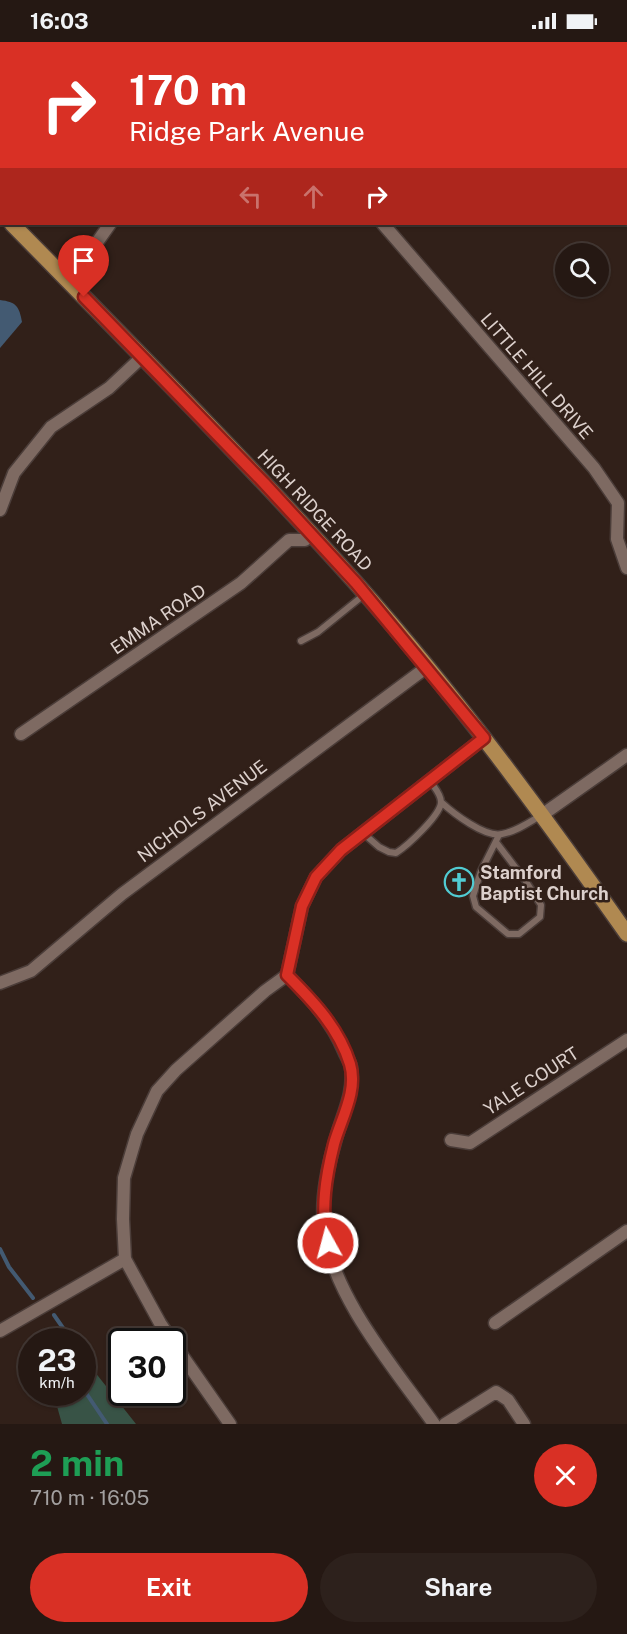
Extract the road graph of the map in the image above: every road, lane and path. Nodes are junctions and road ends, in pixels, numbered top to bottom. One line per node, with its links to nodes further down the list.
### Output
1 (13, 225): 4 (main road, HIGH RIDGE ROAD)
2 (109, 225): 4 (street)
3 (384, 225): 6 (street, LITTLE HILL DRIVE)
4 (69, 282): 5 (main road, HIGH RIDGE ROAD)
5 (142, 357): 7 (street); 8 (main road, HIGH RIDGE ROAD)
6 (622, 499): 9 (street, LITTLE HILL DRIVE)
7 (0, 510)
8 (312, 534): 10 (main road, HIGH RIDGE ROAD); 13 (street, EMMA ROAD)
9 (627, 568)
10 (365, 594): 11 (lane); 12 (main road, HIGH RIDGE ROAD)
11 (301, 641)
12 (427, 667): 14 (main road, HIGH RIDGE ROAD); 23 (street, NICHOLS AVENUE)
13 (21, 734)
14 (484, 738): 16 (street); 18 (main road, HIGH RIDGE ROAD)
15 (627, 755): 18 (street)
16 (430, 781): 17 (lane); 19 (street)
17 (441, 802): 19 (lane); 20 (lane)
18 (542, 815): 20 (lane); 21 (main road, HIGH RIDGE ROAD)
19 (363, 833): 22 (street)
20 (497, 839): 20 (lane)
21 (627, 934)
22 (287, 975): 27 (street); 33 (street)
23 (0, 983)
24 (627, 1040): 25 (street, YALE COURT)
25 (452, 1140)
26 (627, 1231): 28 (street)
27 (125, 1259): 29 (street); 30 (street)
28 (495, 1323)
29 (163, 1328)
30 (0, 1331)
31 (186, 1361): 32 (street)
32 (230, 1424)
33 (434, 1424)
34 (445, 1424): 35 (street)
35 (524, 1424)

